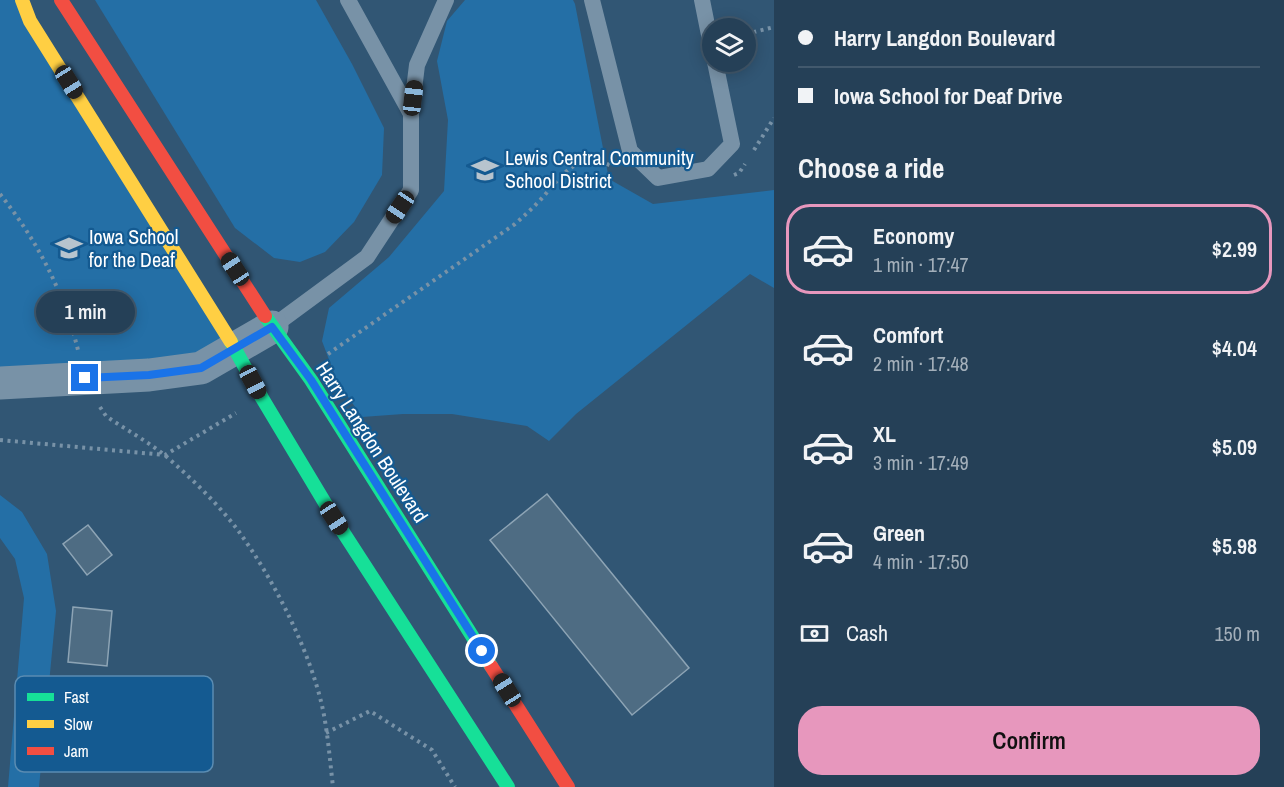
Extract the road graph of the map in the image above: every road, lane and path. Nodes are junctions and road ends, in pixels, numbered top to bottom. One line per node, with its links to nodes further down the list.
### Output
1 (22, 0): 17 (main road)
2 (61, 0): 16 (main road, Harry Langdon Boulevard)
3 (348, 0): 11 (lane)
4 (446, 0): 11 (lane)
5 (592, 0): 10 (lane)
6 (702, 0): 7 (lane)
7 (706, 18)
8 (774, 27): 9 (path)
9 (756, 32)
10 (717, 72)
11 (411, 114): 16 (lane)
12 (774, 118): 14 (path)
13 (617, 170): 18 (path)
14 (729, 176)
15 (0, 194): 19 (path)
16 (272, 327): 17 (street); 18 (main road, Harry Langdon Boulevard)
17 (236, 350): 19 (street); 21 (main road)
18 (304, 371): 28 (main road, Harry Langdon Boulevard)
19 (85, 378): 20 (street); 23 (path)
20 (0, 383)
21 (262, 398): 23 (path); 27 (main road)
22 (0, 440): 23 (path)
23 (165, 455): 24 (path)
24 (326, 732): 25 (path); 26 (path)
25 (333, 787)
26 (455, 787)
27 (508, 787)
28 (568, 787)

